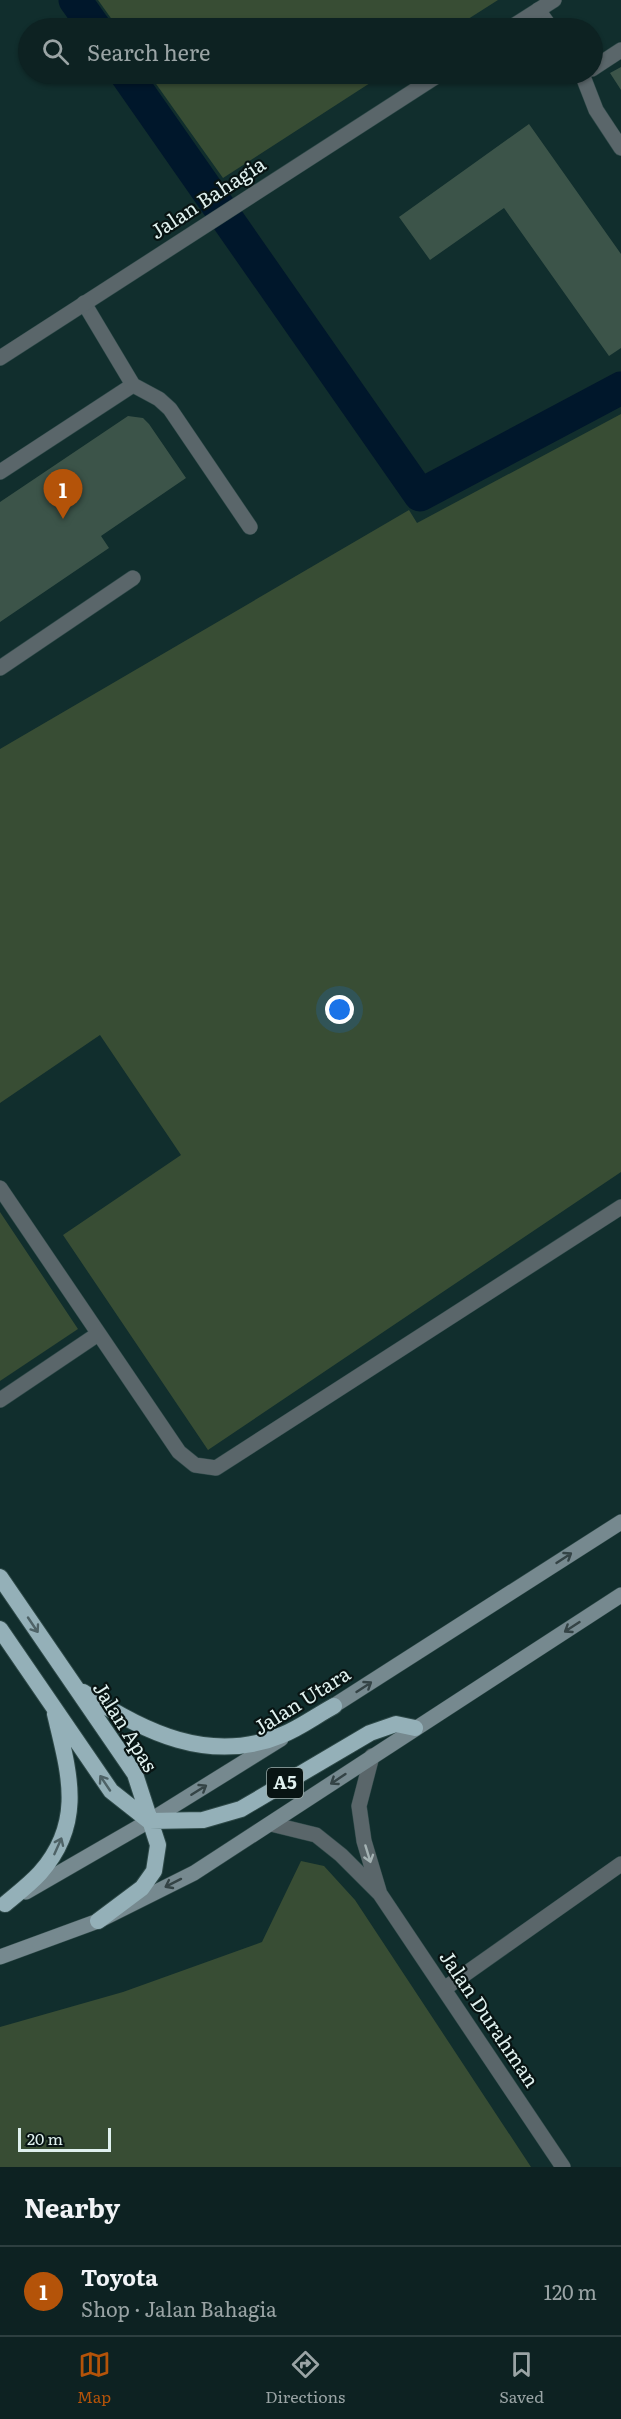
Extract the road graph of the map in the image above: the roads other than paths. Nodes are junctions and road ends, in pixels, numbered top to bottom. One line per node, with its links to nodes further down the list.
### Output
1 (554, 0): 2 (street)
2 (538, 10): 3 (street); 4 (street)
3 (526, 18)
4 (544, 18)
5 (621, 50): 6 (street)
6 (603, 62)
7 (424, 84): 10 (street, Jalan Bahagia)
8 (589, 84): 9 (street)
9 (621, 148)
10 (84, 303): 11 (street, Jalan Bahagia); 12 (street)
11 (0, 358)
12 (133, 385): 13 (street); 14 (street)
13 (0, 472)
14 (250, 527)
15 (133, 578): 16 (street)
16 (0, 668)
17 (0, 1188): 19 (street)
18 (621, 1207): 19 (street)
19 (98, 1334): 20 (street)
20 (0, 1400)
21 (621, 1522): 27 (main road, Jalan Utara, one-way to 21)
22 (0, 1577): 25 (highway, Jalan Apas, one-way to 25)
23 (621, 1595): 28 (main road, one-way to 28)
24 (0, 1629): 26 (highway)
25 (75, 1686): 27 (highway); 30 (highway, Jalan Apas)
26 (52, 1703): 30 (highway, one-way to 26); 34 (highway, one-way to 26)
27 (334, 1706): 30 (main road, Jalan Utara, one-way to 27)
28 (415, 1728): 29 (main road); 30 (highway, A5)
29 (372, 1756): 31 (main road, one-way to 31); 33 (street, Jalan Durahman, one-way to 33)
30 (149, 1821): 34 (main road, Jalan Utara); 35 (highway, Jalan Apas)
31 (271, 1824): 33 (street, Jalan Durahman); 35 (main road, one-way to 35)
32 (621, 1864): 37 (street)
33 (380, 1893): 37 (street, Jalan Durahman)
34 (3, 1905)
35 (98, 1922): 36 (main road)
36 (0, 1957)
37 (444, 1989): 38 (street, Jalan Durahman)
38 (563, 2167)

